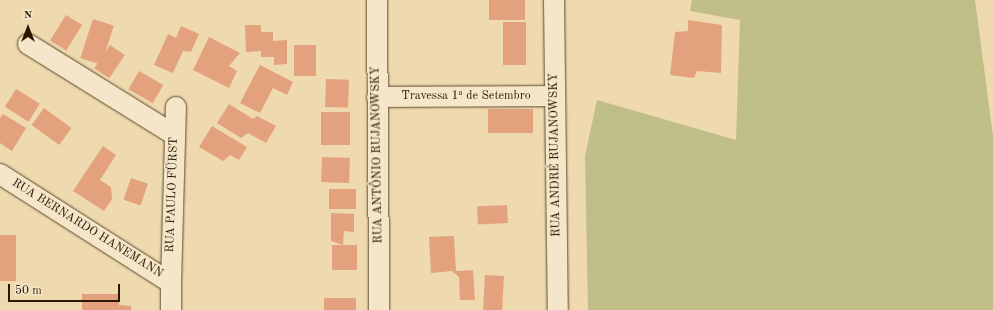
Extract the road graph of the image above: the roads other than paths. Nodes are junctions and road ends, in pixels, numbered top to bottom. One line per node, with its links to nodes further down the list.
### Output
1 (377, 0): 5 (street, RUA ANTÔNIO RUJANOWSKY)
2 (554, 0): 4 (street, RUA ANDRÉ RUJANOWSKY)
3 (28, 44): 7 (street)
4 (555, 96): 5 (street, Travessa 1º de Setembro); 12 (street, RUA ANDRÉ RUJANOWSKY)
5 (377, 97): 11 (street, RUA ANTÔNIO RUJANOWSKY)
6 (176, 106): 7 (street, RUA PAULO FÜRST)
7 (175, 135): 9 (street, RUA PAULO FÜRST)
8 (0, 174): 9 (street, RUA BERNARDO HANEMANN)
9 (171, 283): 10 (street, RUA BERNARDO HANEMANN)
10 (171, 310)
11 (379, 310)
12 (558, 310)

